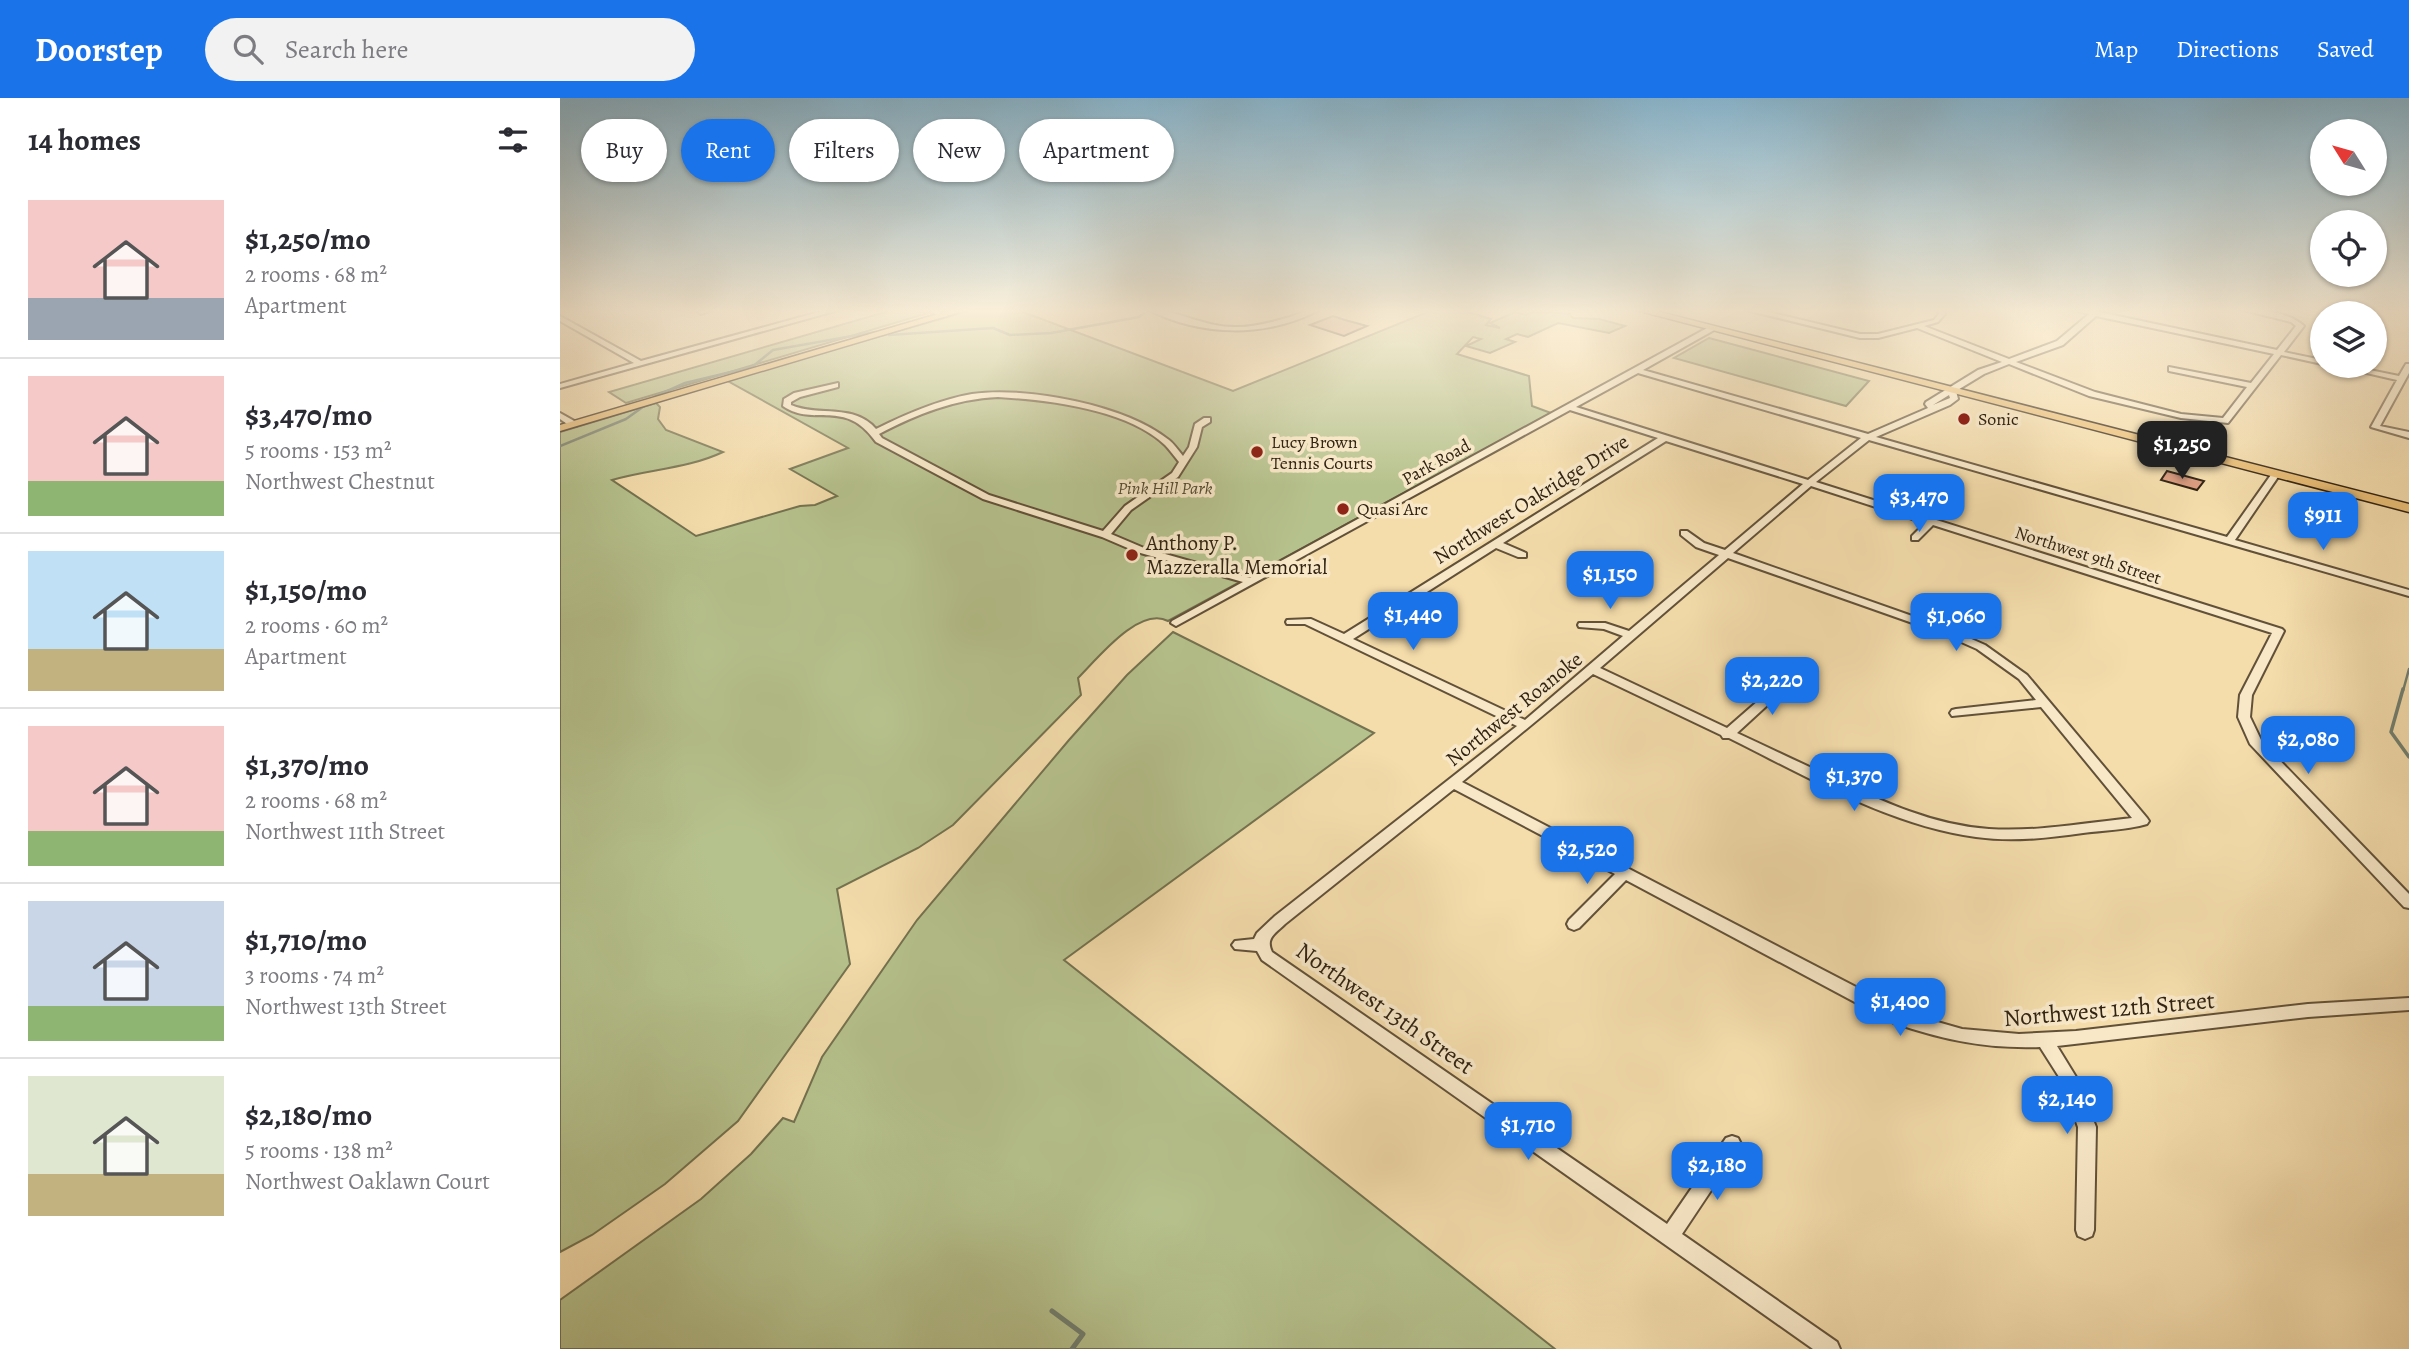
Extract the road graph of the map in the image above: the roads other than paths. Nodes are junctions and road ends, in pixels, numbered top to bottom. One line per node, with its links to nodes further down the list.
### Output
1 (629, 367): 14 (street)
2 (765, 367): 20 (main road)
3 (1641, 367): 10 (street, Park Road)
4 (1861, 367): 16 (main road)
5 (1992, 367): 16 (street)
6 (2024, 367): 15 (street)
7 (2267, 367): 15 (street)
8 (2408, 367): 12 (street)
9 (2172, 369): 15 (street)
10 (1636, 370): 17 (street, Park Road); 26 (street)
11 (2387, 376): 12 (street)
12 (2402, 379): 22 (street)
13 (835, 385): 23 (street)
14 (560, 386)
15 (2252, 387)
16 (1952, 391): 26 (street, Northwest Roanoke); 28 (main road)
17 (1569, 407): 25 (street, Northwest 9th Street); 39 (street, Park Road)
18 (560, 415): 20 (street)
19 (1207, 420): 27 (street)
20 (573, 424): 21 (main road)
21 (560, 428)
22 (2375, 428): 24 (street)
23 (876, 433): 27 (street); 33 (street)
24 (2409, 435)
25 (1666, 437): 29 (street, Northwest 9th Street); 36 (street, Northwest Oakridge Drive)
26 (1868, 438): 29 (street, Northwest Roanoke); 35 (street)
27 (1182, 460): 33 (street)
28 (2276, 474): 30 (main road); 35 (street)
29 (1809, 482): 31 (street, Northwest 9th Street); 37 (street, Northwest Roanoke)
30 (2409, 508)
31 (1931, 522): 34 (street); 54 (street, Northwest 9th Street)
32 (1684, 533): 37 (street)
33 (1105, 535): 39 (street)
34 (1916, 538)
35 (2229, 541): 40 (street)
36 (1496, 544): 38 (street); 45 (street, Northwest Oakridge Drive)
37 (1724, 554): 44 (street, Northwest Roanoke); 48 (street)
38 (1522, 555)
39 (1252, 582): 42 (street, Park Road)
40 (2409, 593)
41 (1291, 622): 45 (street)
42 (1176, 623)
43 (1583, 625): 44 (street)
44 (1630, 635): 46 (street, Northwest Roanoke)
45 (1346, 638): 50 (street)
46 (1593, 669): 50 (street, Northwest Roanoke); 51 (street)
47 (1794, 675): 51 (street)
48 (2044, 703): 49 (street); 51 (street)
49 (1956, 713)
50 (1526, 725): 52 (street, Northwest Roanoke)
51 (1727, 735)
52 (1454, 783): 53 (street, Northwest 12th Street); 57 (street, Northwest Roanoke)
53 (1625, 873): 55 (street); 59 (street, Northwest 12th Street)
54 (2409, 903)
55 (1574, 924)
56 (1240, 945): 57 (street)
57 (1261, 945): 62 (street, Northwest 13th Street)
58 (2409, 1004): 59 (street, Northwest 12th Street)
59 (2045, 1041): 61 (street)
60 (1732, 1144): 62 (street)
61 (2085, 1230)
62 (1669, 1237): 63 (street, Northwest 13th Street)
63 (1830, 1349)

